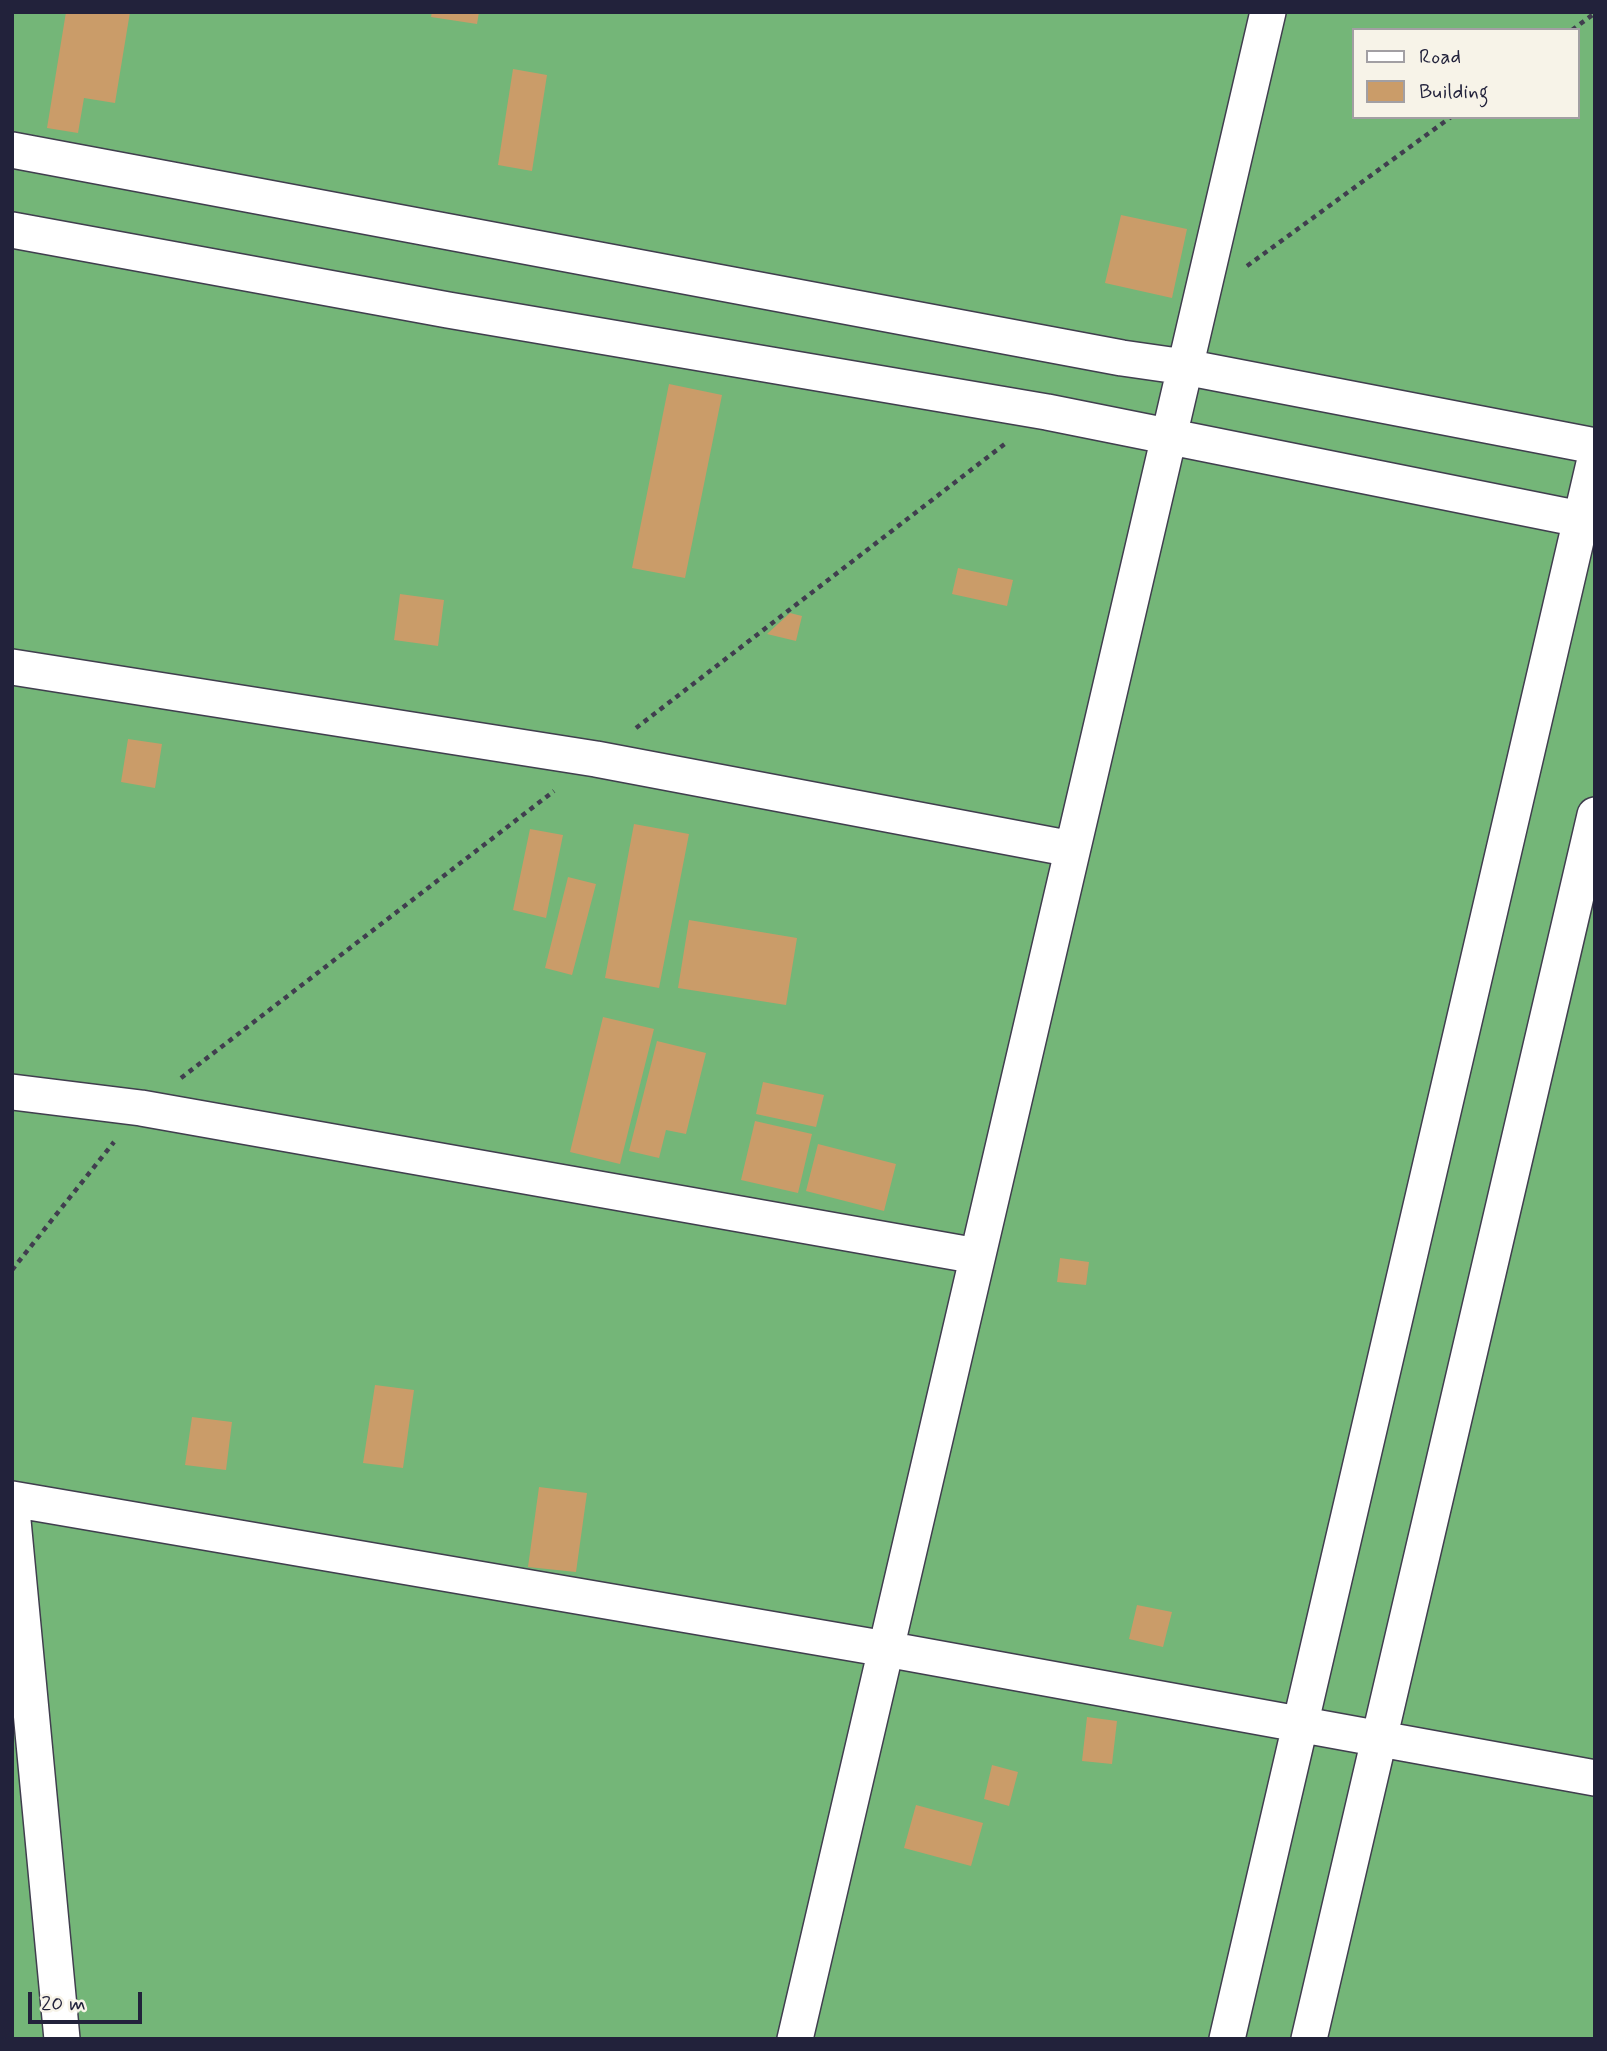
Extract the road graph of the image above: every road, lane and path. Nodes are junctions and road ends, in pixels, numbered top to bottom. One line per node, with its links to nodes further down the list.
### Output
1 (1268, 12): 7 (street)
2 (1595, 13): 3 (path)
3 (1575, 28)
4 (1448, 119): 7 (path)
5 (12, 150): 8 (street)
6 (12, 230): 9 (street)
7 (1200, 300): 8 (street)
8 (1185, 367): 10 (street); 11 (street)
9 (1047, 412): 10 (street); 15 (path)
10 (1168, 437): 13 (street); 17 (street)
11 (1595, 446)
12 (1595, 458): 13 (street)
13 (1588, 521): 25 (street)
14 (12, 667): 15 (street)
15 (596, 759): 17 (street); 19 (path)
16 (1595, 815): 26 (street)
17 (1072, 849): 20 (street)
18 (12, 1092): 19 (street)
19 (141, 1108): 20 (street); 21 (path)
20 (978, 1256): 24 (street)
21 (12, 1270)
22 (12, 1499): 24 (street)
23 (12, 1510): 28 (street)
24 (886, 1649): 25 (street); 29 (street)
25 (1300, 1725): 26 (street); 30 (street)
26 (1379, 1740): 27 (street); 31 (street)
27 (1595, 1778)
28 (62, 2039)
29 (795, 2039)
30 (1227, 2039)
31 (1309, 2039)

